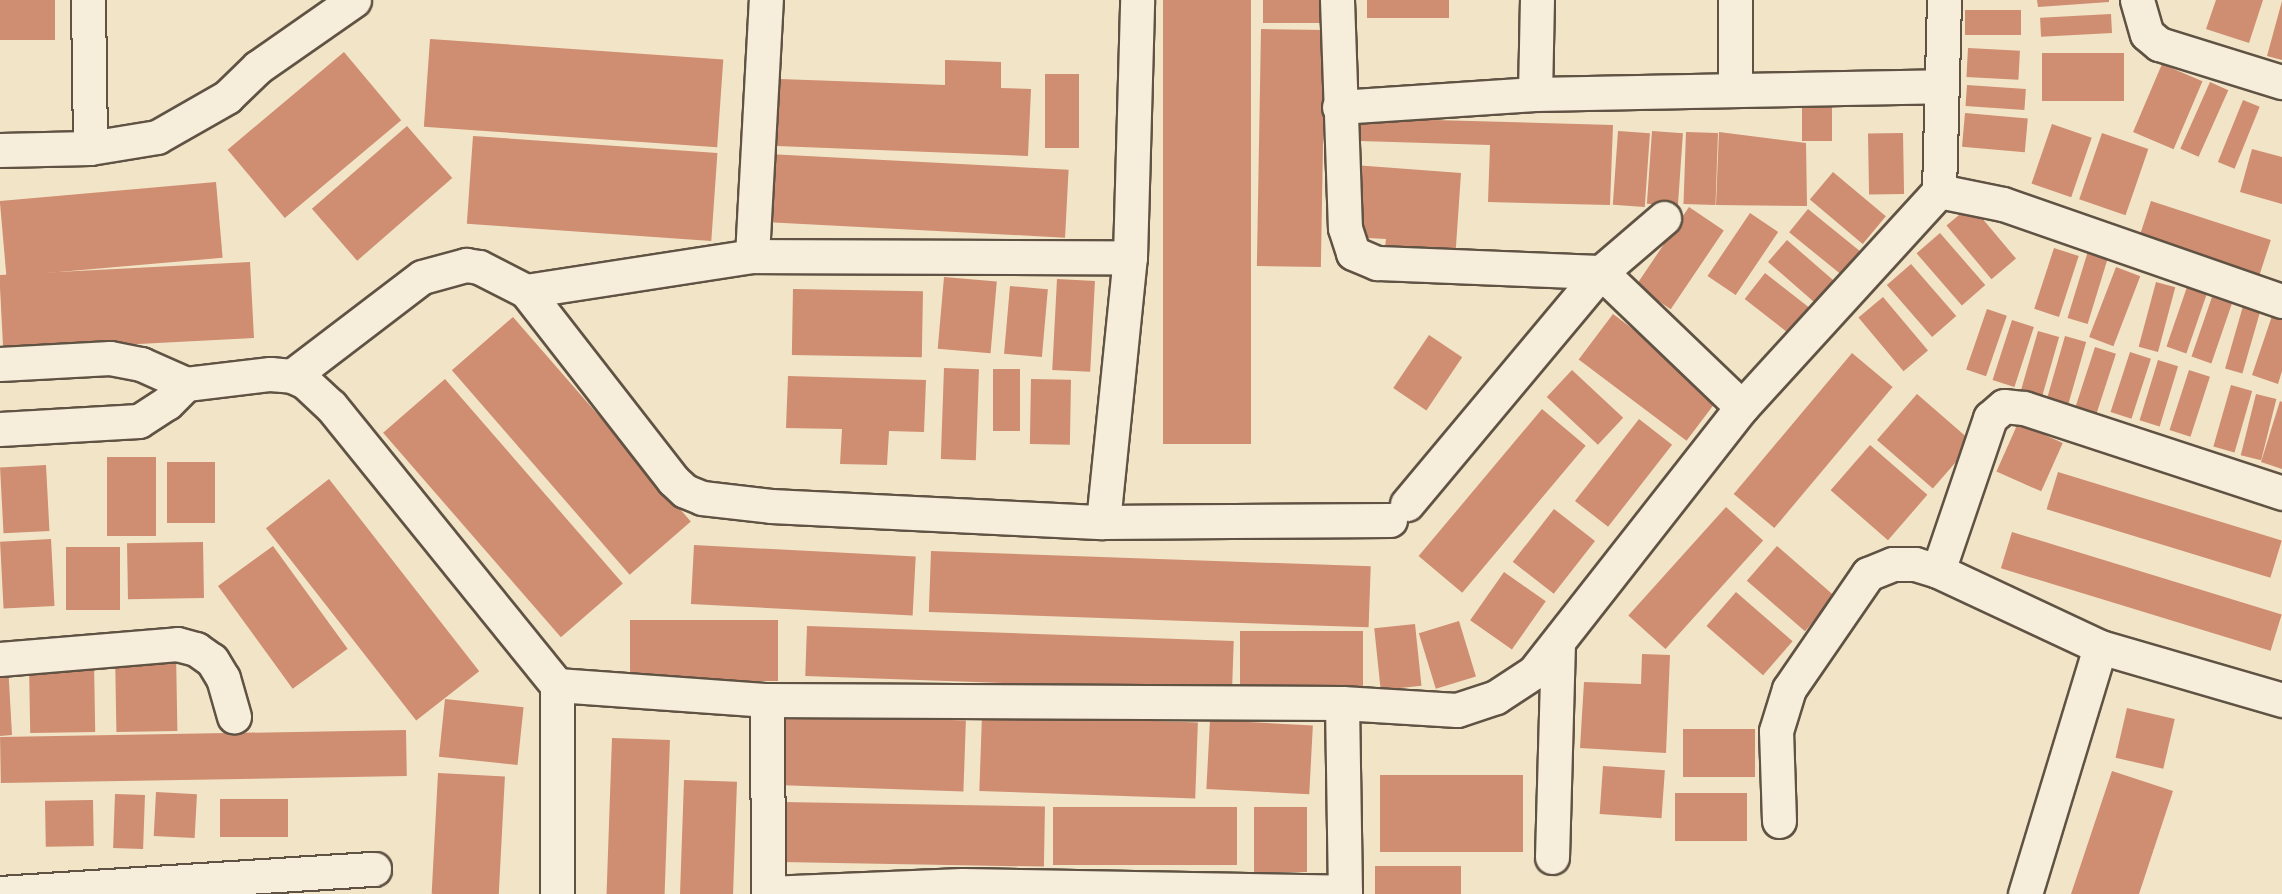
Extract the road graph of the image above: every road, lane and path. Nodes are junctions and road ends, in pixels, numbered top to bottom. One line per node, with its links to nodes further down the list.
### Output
1 (88, 0): 15 (street)
2 (354, 0): 15 (street)
3 (766, 0): 19 (street)
4 (1137, 0): 20 (street)
5 (1337, 0): 14 (street)
6 (1537, 0): 13 (street)
7 (1735, 0): 12 (street)
8 (1944, 0): 11 (street)
9 (2137, 0): 10 (street)
10 (2282, 82)
11 (1942, 87): 12 (street); 17 (street)
12 (1735, 90): 13 (street)
13 (1535, 94): 14 (street)
14 (1339, 107): 21 (street)
15 (90, 148): 16 (street)
16 (0, 150)
17 (1939, 191): 23 (street); 27 (street)
18 (1665, 218): 21 (street)
19 (752, 256): 20 (street); 22 (street)
20 (1130, 257): 30 (street)
21 (1601, 272): 27 (street); 30 (street)
22 (526, 291): 25 (street); 30 (street)
23 (2282, 301)
24 (0, 364): 26 (street)
25 (292, 376): 26 (street); 35 (street)
26 (186, 384): 28 (street)
27 (1742, 407): 32 (street)
28 (0, 429)
29 (2282, 493): 31 (street)
30 (1103, 522)
31 (1938, 572): 33 (street); 40 (street)
32 (1558, 646): 38 (street); 41 (street)
33 (2100, 647): 37 (street); 50 (street)
34 (0, 659): 39 (street)
35 (557, 686): 36 (street); 48 (street)
36 (767, 700): 38 (street); 49 (street)
37 (2282, 700)
38 (1342, 703): 47 (street)
39 (234, 716)
40 (1779, 821)
41 (1552, 857)
42 (374, 869): 43 (street)
43 (307, 885): 46 (street)
44 (962, 890): 45 (street); 49 (street)
45 (1154, 891): 47 (street)
46 (0, 893)
47 (1345, 893)
48 (556, 894)
49 (768, 894)
50 (2025, 894)

